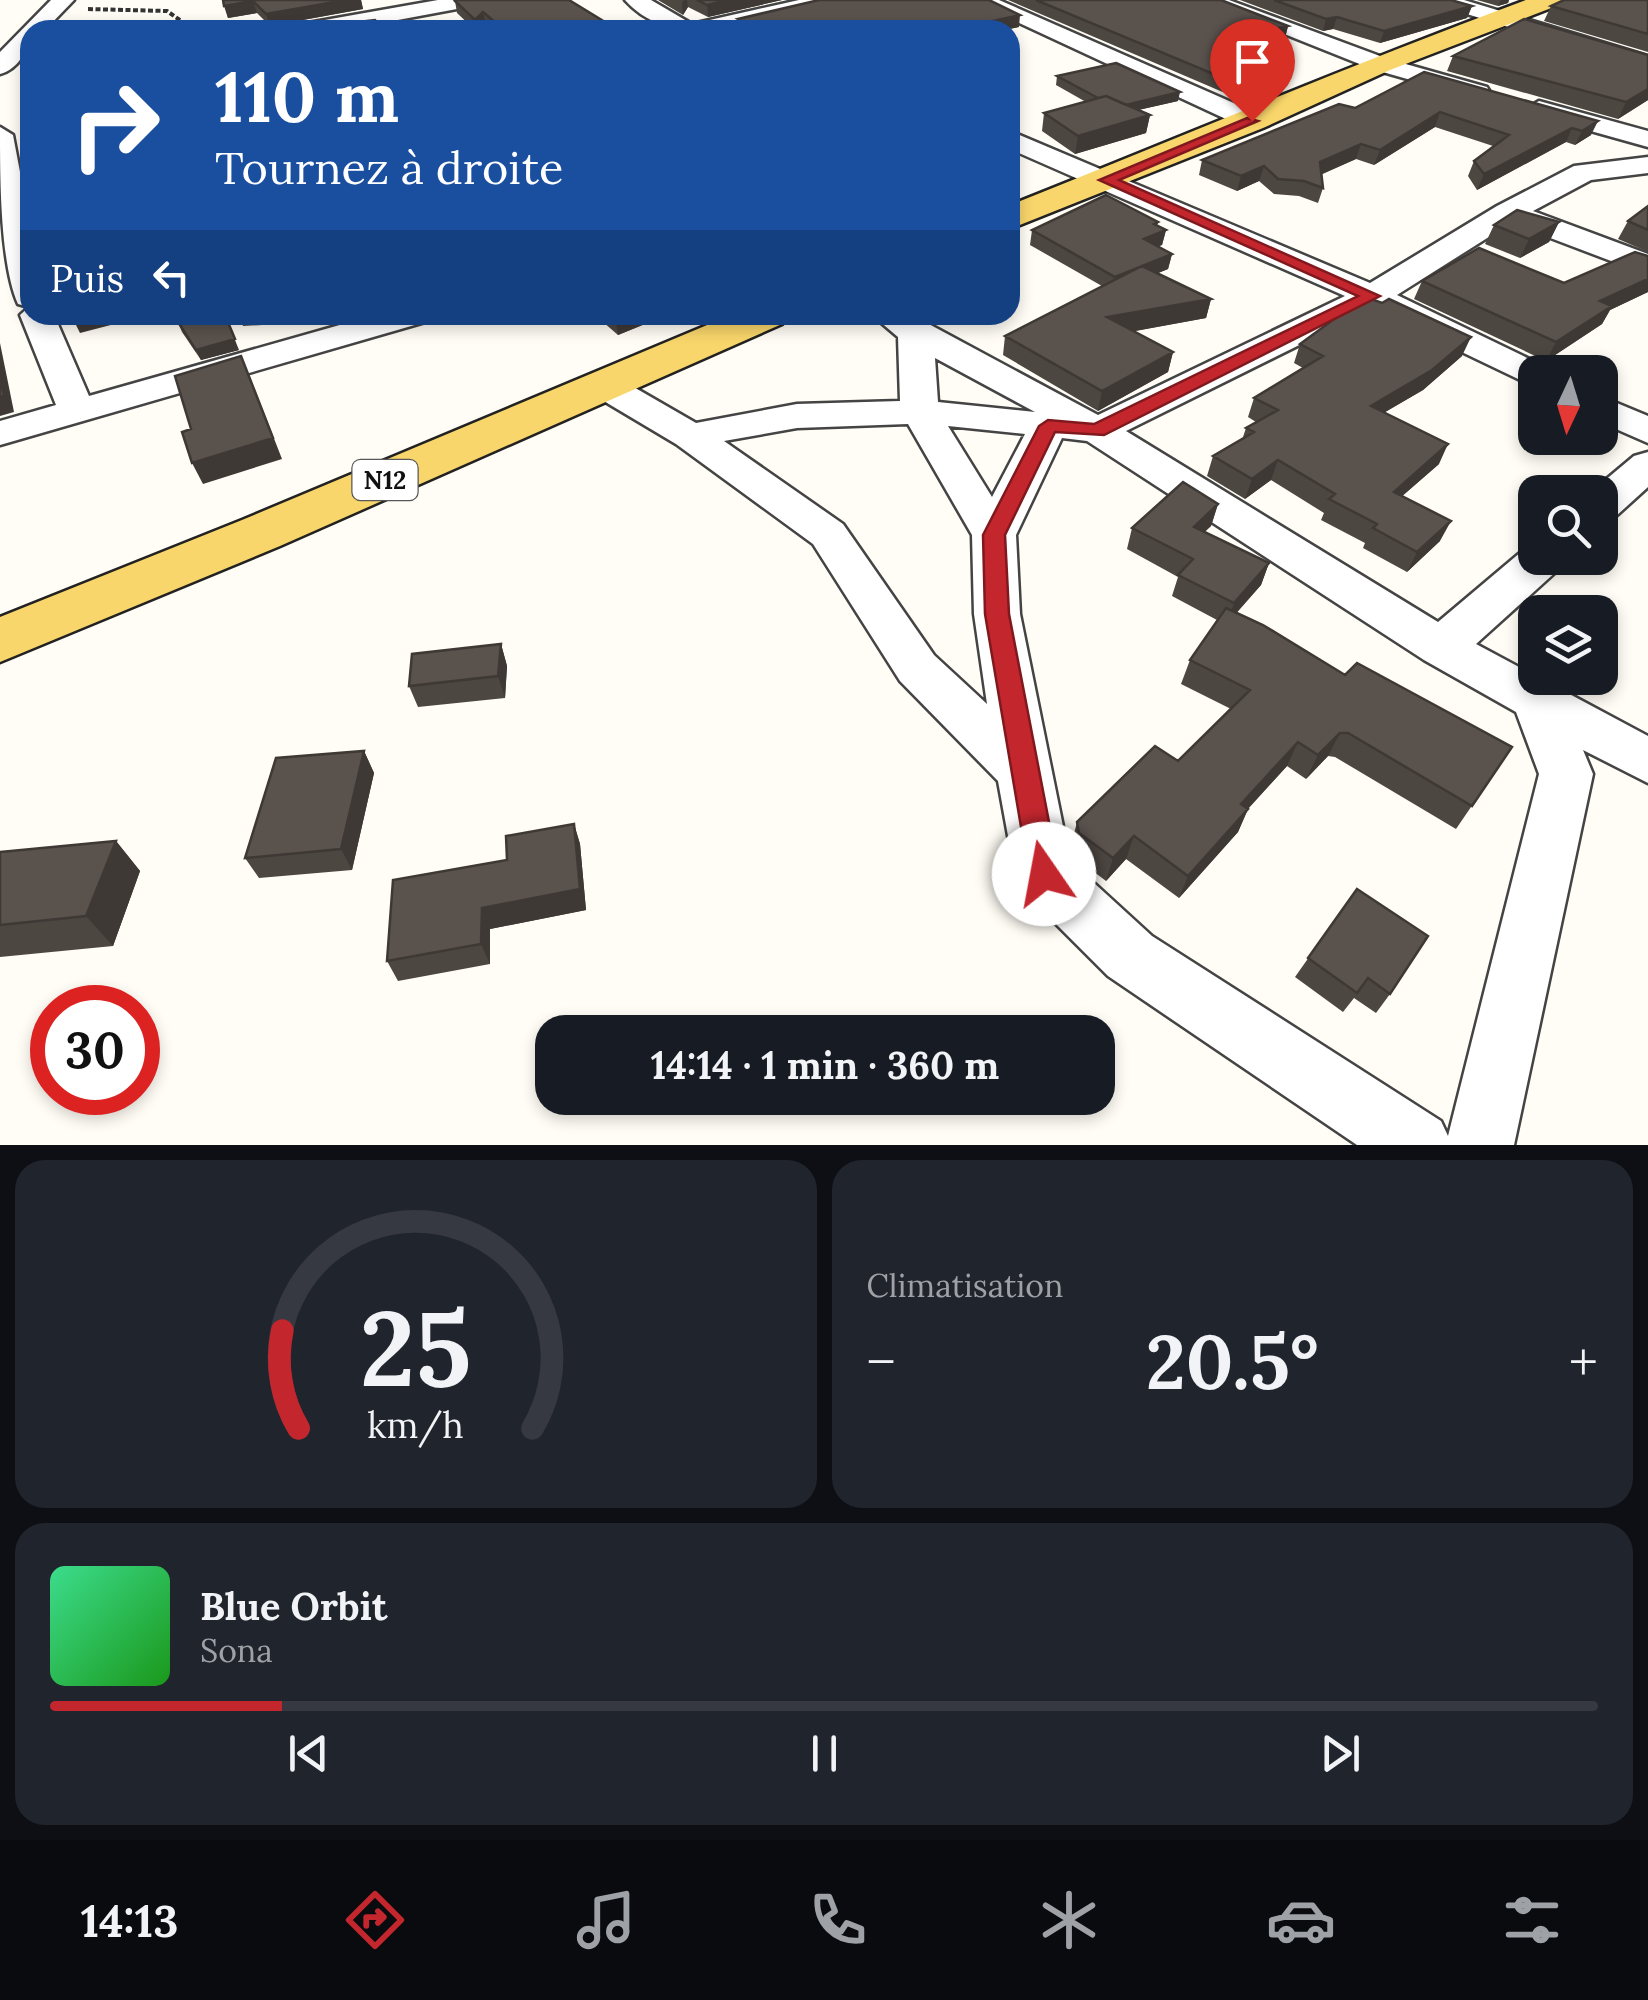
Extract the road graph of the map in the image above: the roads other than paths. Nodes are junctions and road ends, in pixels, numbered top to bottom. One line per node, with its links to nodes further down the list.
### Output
1 (474, 0): 8 (street)
2 (636, 0): 11 (street)
3 (827, 0): 12 (street)
4 (980, 0): 13 (street)
5 (1210, 0): 16 (street)
6 (1442, 0): 9 (street)
7 (1550, 0): 9 (main road)
8 (415, 5): 10 (street)
9 (1506, 19): 16 (main road); 17 (street)
10 (351, 20)
11 (669, 20)
12 (739, 20)
13 (1050, 33): 14 (street); 19 (street)
14 (1020, 40)
15 (20, 52): 18 (street)
16 (1380, 64): 19 (main road); 21 (street)
17 (1648, 64)
18 (5, 80)
19 (1252, 121): 25 (main road)
20 (0, 135): 24 (street)
21 (1648, 139)
22 (1020, 143): 25 (street)
23 (1648, 164): 27 (street)
24 (18, 169): 26 (street)
25 (1106, 180): 28 (main road); 30 (street)
26 (20, 207)
27 (1508, 212): 29 (street); 30 (street)
28 (1020, 214)
29 (1648, 265)
30 (1372, 296): 36 (street); 42 (street)
31 (42, 325): 38 (street)
32 (377, 325): 38 (street)
33 (739, 325): 37 (main road, N12)
34 (902, 325): 39 (street)
35 (904, 325): 42 (street)
36 (1518, 368)
37 (606, 386): 45 (street); 50 (main road, N12)
38 (77, 411): 44 (street)
39 (920, 412): 41 (street); 45 (street); 48 (street)
40 (1618, 417): 43 (street)
41 (1048, 426): 42 (street); 48 (street)
42 (1097, 430): 51 (street)
43 (1648, 431)
44 (0, 432)
45 (690, 436): 54 (street)
46 (1648, 465): 47 (street)
47 (1618, 491)
48 (994, 535): 54 (street)
49 (1524, 575): 51 (street)
50 (0, 640)
51 (1441, 647): 52 (street)
52 (1538, 703): 53 (street); 56 (street)
53 (1648, 761)
54 (1022, 772): 55 (street)
55 (1417, 1145)
56 (1480, 1145)

